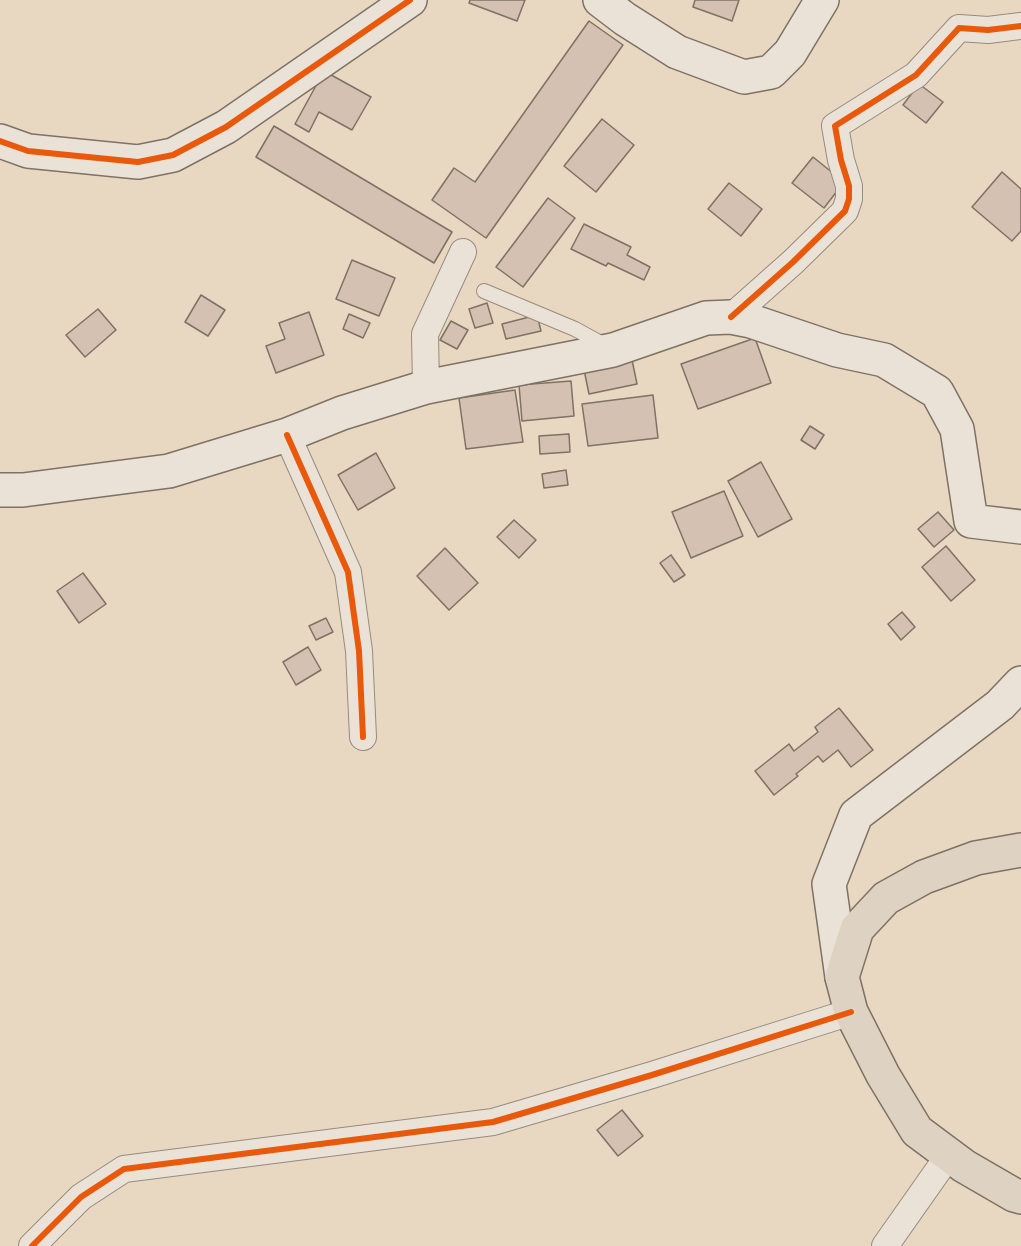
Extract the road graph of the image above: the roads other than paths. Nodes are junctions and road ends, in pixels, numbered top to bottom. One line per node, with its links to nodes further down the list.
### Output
1 (410, 0): 5 (main road)
2 (600, 0): 3 (main road)
3 (822, 0)
4 (1021, 26): 8 (street)
5 (0, 141)
6 (462, 252): 10 (street)
7 (484, 291): 9 (lane)
8 (731, 317): 9 (main road); 13 (main road)
9 (613, 350): 10 (main road)
10 (426, 387): 11 (main road)
11 (287, 435): 12 (main road); 15 (street)
12 (0, 490)
13 (1021, 527)
14 (1021, 683): 17 (main road)
15 (363, 737)
16 (1021, 850): 17 (main road)
17 (842, 977): 18 (main road)
18 (851, 1012): 19 (main road); 21 (street)
19 (949, 1155): 20 (main road); 22 (street)
20 (1021, 1197)
21 (32, 1246)
22 (885, 1246)

